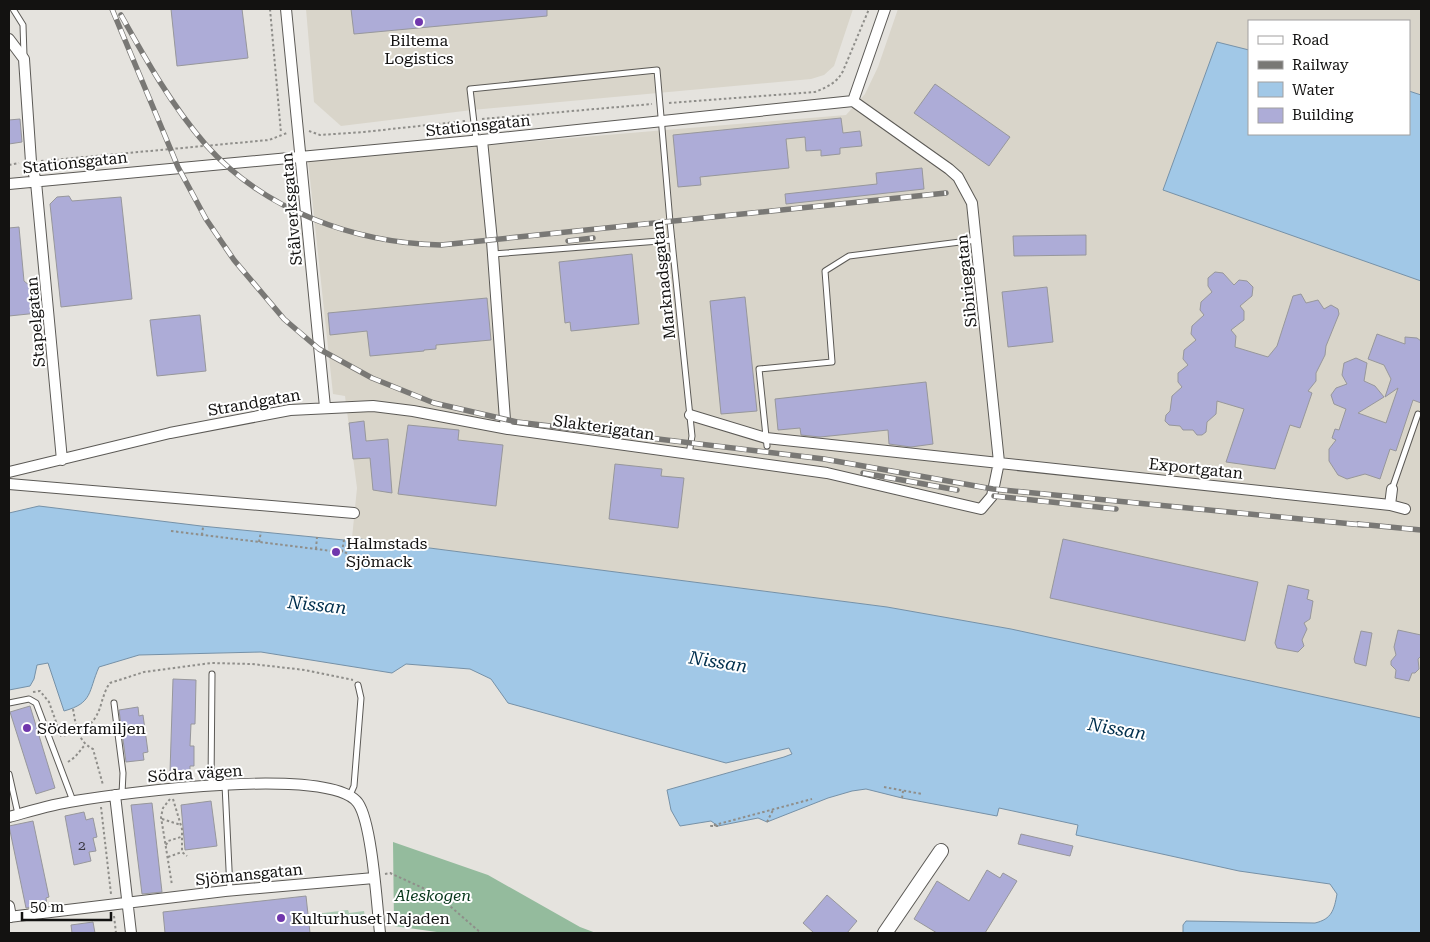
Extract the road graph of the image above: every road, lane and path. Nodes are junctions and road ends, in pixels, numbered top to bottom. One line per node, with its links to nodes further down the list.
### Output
1 (13, 9): 7 (lane)
2 (270, 9): 13 (path)
3 (286, 9): 12 (street, Stålverksgatan)
4 (869, 9): 9 (path)
5 (885, 9): 8 (street)
6 (9, 39): 7 (street)
7 (24, 59): 16 (street, Stapelgatan)
8 (854, 101): 11 (street, Stationsgatan); 21 (street, Sibiriegatan)
9 (661, 103): 10 (path); 10 (lane, Marknadsgatan); 11 (lane, Marknadsgatan)
10 (474, 120): 12 (path); 14 (lane)
11 (662, 121): 14 (street, Stationsgatan); 20 (lane, Marknadsgatan)
12 (298, 132): 13 (path); 15 (street, Stålverksgatan)
13 (281, 134): 16 (path)
14 (479, 140): 15 (street, Stationsgatan); 22 (street)
15 (300, 156): 18 (street, Stationsgatan); 23 (street, Stålverksgatan)
16 (31, 162): 17 (path); 18 (street, Stapelgatan)
17 (9, 164)
18 (36, 182): 19 (street, Stationsgatan); 29 (street, Stapelgatan)
19 (9, 184)
20 (672, 240): 22 (lane); 25 (lane, Marknadsgatan)
21 (976, 240): 27 (lane); 30 (street, Sibiriegatan)
22 (493, 254): 26 (street)
23 (326, 407): 26 (street, Strandgatan); 29 (street, Strandgatan)
24 (1418, 414): 33 (lane)
25 (690, 415): 27 (street, Exportgatan); 28 (lane, Marknadsgatan)
26 (508, 430): 28 (street, Slakterigatan)
27 (766, 442): 30 (street, Exportgatan)
28 (689, 455): 35 (street, Slakterigatan)
29 (62, 460): 31 (street, Strandgatan)
30 (999, 462): 34 (street, Exportgatan); 35 (street, Sibiriegatan)
31 (9, 472)
32 (9, 484): 37 (street)
33 (1392, 489): 34 (street)
34 (1390, 505): 36 (street, Exportgatan)
35 (981, 509)
36 (1405, 509)
37 (354, 513)
38 (204, 527): 41 (path)
39 (171, 531): 41 (path)
40 (261, 532): 44 (path)
41 (202, 535): 44 (path)
42 (317, 537): 45 (path)
43 (344, 540): 46 (path)
44 (259, 542): 45 (path)
45 (316, 549): 46 (path)
46 (342, 552): 47 (path)
47 (348, 553)
48 (212, 674): 59 (lane)
49 (358, 685): 54 (path); 65 (lane)
50 (33, 692): 54 (path)
51 (9, 703): 68 (lane)
52 (114, 703): 63 (lane)
53 (74, 709): 54 (path)
54 (77, 733): 55 (path)
55 (85, 745): 56 (path); 62 (path)
56 (66, 763)
57 (9, 774): 70 (lane)
58 (225, 785): 59 (street, Södra vägen); 65 (street, Södra vägen); 82 (lane)
59 (211, 786): 63 (street, Södra vägen)
60 (884, 787): 61 (path)
61 (903, 791): 64 (path); 66 (path)
62 (102, 792): 63 (street, Södra vägen); 68 (street, Södra vägen); 84 (path)
63 (119, 794): 85 (street)
64 (922, 794)
65 (350, 795): 81 (street)
66 (902, 798)
67 (812, 799): 69 (path)
68 (73, 801): 70 (street, Södra vägen)
69 (773, 810): 72 (path); 74 (path)
70 (13, 816)
71 (161, 819): 73 (path); 73 (path); 76 (path)
72 (768, 822)
73 (181, 825): 75 (path)
74 (718, 826)
75 (181, 837): 76 (path); 78 (path)
76 (166, 844): 80 (path)
77 (941, 851): 92 (street)
78 (182, 852): 79 (path); 80 (path)
79 (187, 856)
80 (168, 857): 83 (path)
81 (374, 878): 82 (street, Sjömansgatan); 90 (street); 91 (path)
82 (230, 890): 83 (street, Sjömansgatan)
83 (177, 896): 85 (street, Sjömansgatan)
84 (112, 900)
85 (128, 903): 87 (street, Sjömansgatan); 89 (street)
86 (113, 911): 88 (path)
87 (9, 913)
88 (116, 933)
89 (132, 933)
90 (380, 933)
91 (481, 933)
92 (885, 933)

